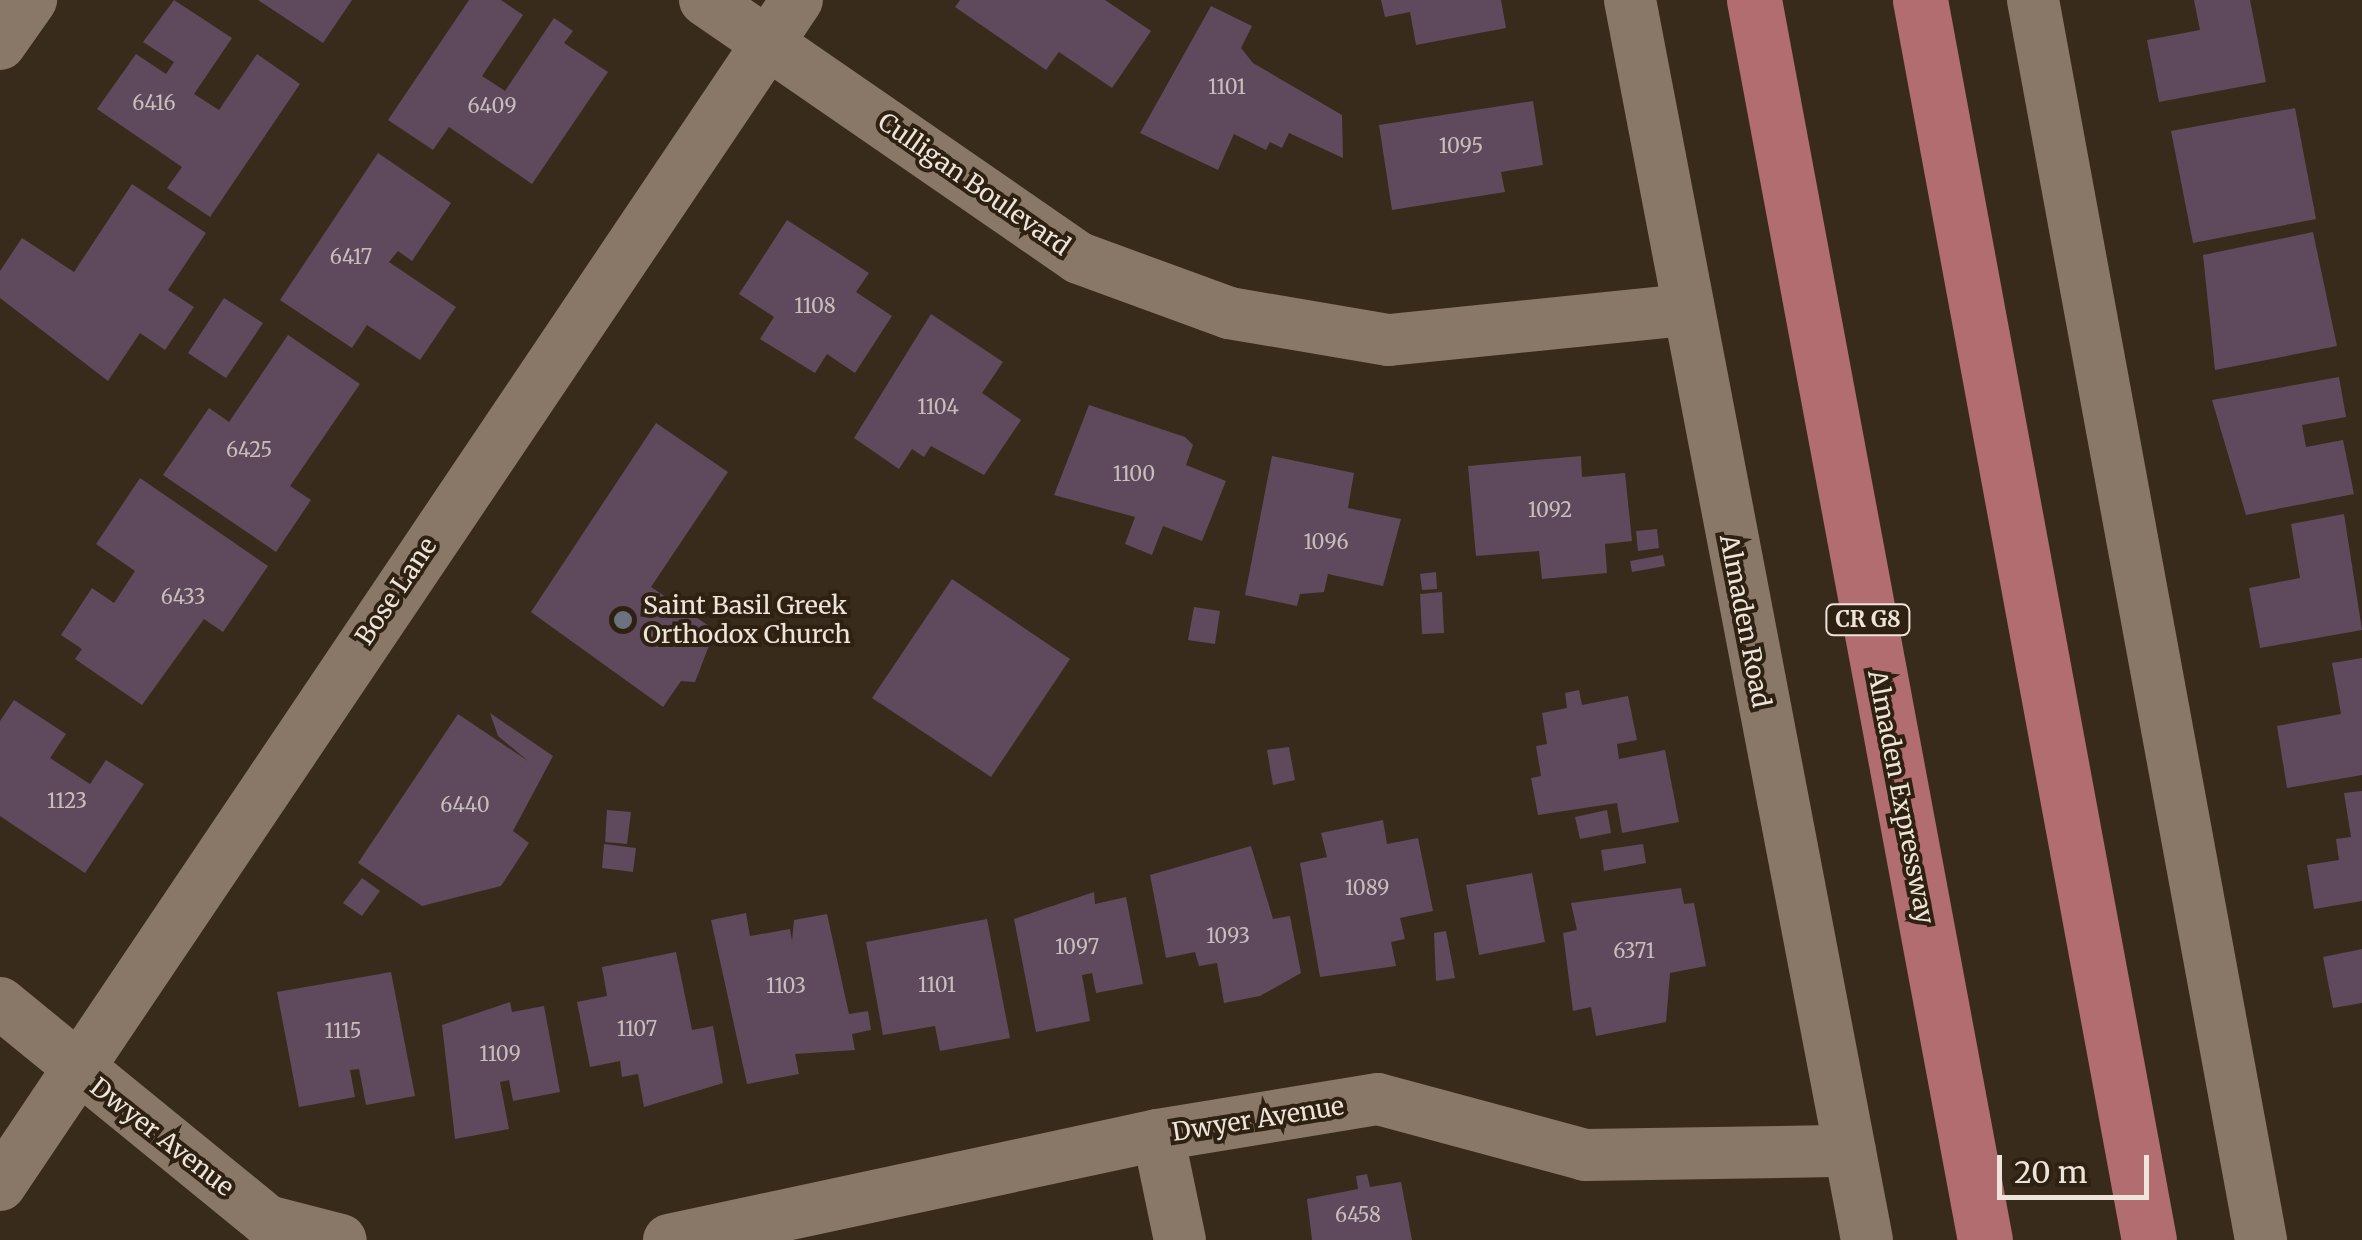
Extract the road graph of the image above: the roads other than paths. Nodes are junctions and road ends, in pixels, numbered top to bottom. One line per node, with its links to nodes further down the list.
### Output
1 (30, 0): 9 (street)
2 (705, 0): 8 (street, Culligan Boulevard)
3 (797, 0): 8 (street, Bose Lane)
4 (1630, 0): 10 (street, Almaden Road)
5 (1754, 0): 20 (main road, Almaden Expressway / CR G8)
6 (1920, 0): 21 (main road)
7 (2033, 0): 22 (street)
8 (767, 42): 10 (street, Culligan Boulevard); 12 (street, Bose Lane)
9 (0, 44)
10 (1683, 310): 14 (street, Almaden Road)
11 (0, 1003): 12 (street, Dwyer Avenue)
12 (78, 1071): 15 (street, Bose Lane); 16 (street, Dwyer Avenue)
13 (1158, 1135): 14 (street, Dwyer Avenue); 17 (street, Dwyer Avenue); 18 (street)
14 (1850, 1151): 19 (street, Almaden Road)
15 (0, 1185)
16 (341, 1240)
17 (669, 1240)
18 (1180, 1240)
19 (1868, 1240)
20 (1984, 1240)
21 (2149, 1240)
22 (2260, 1240)

